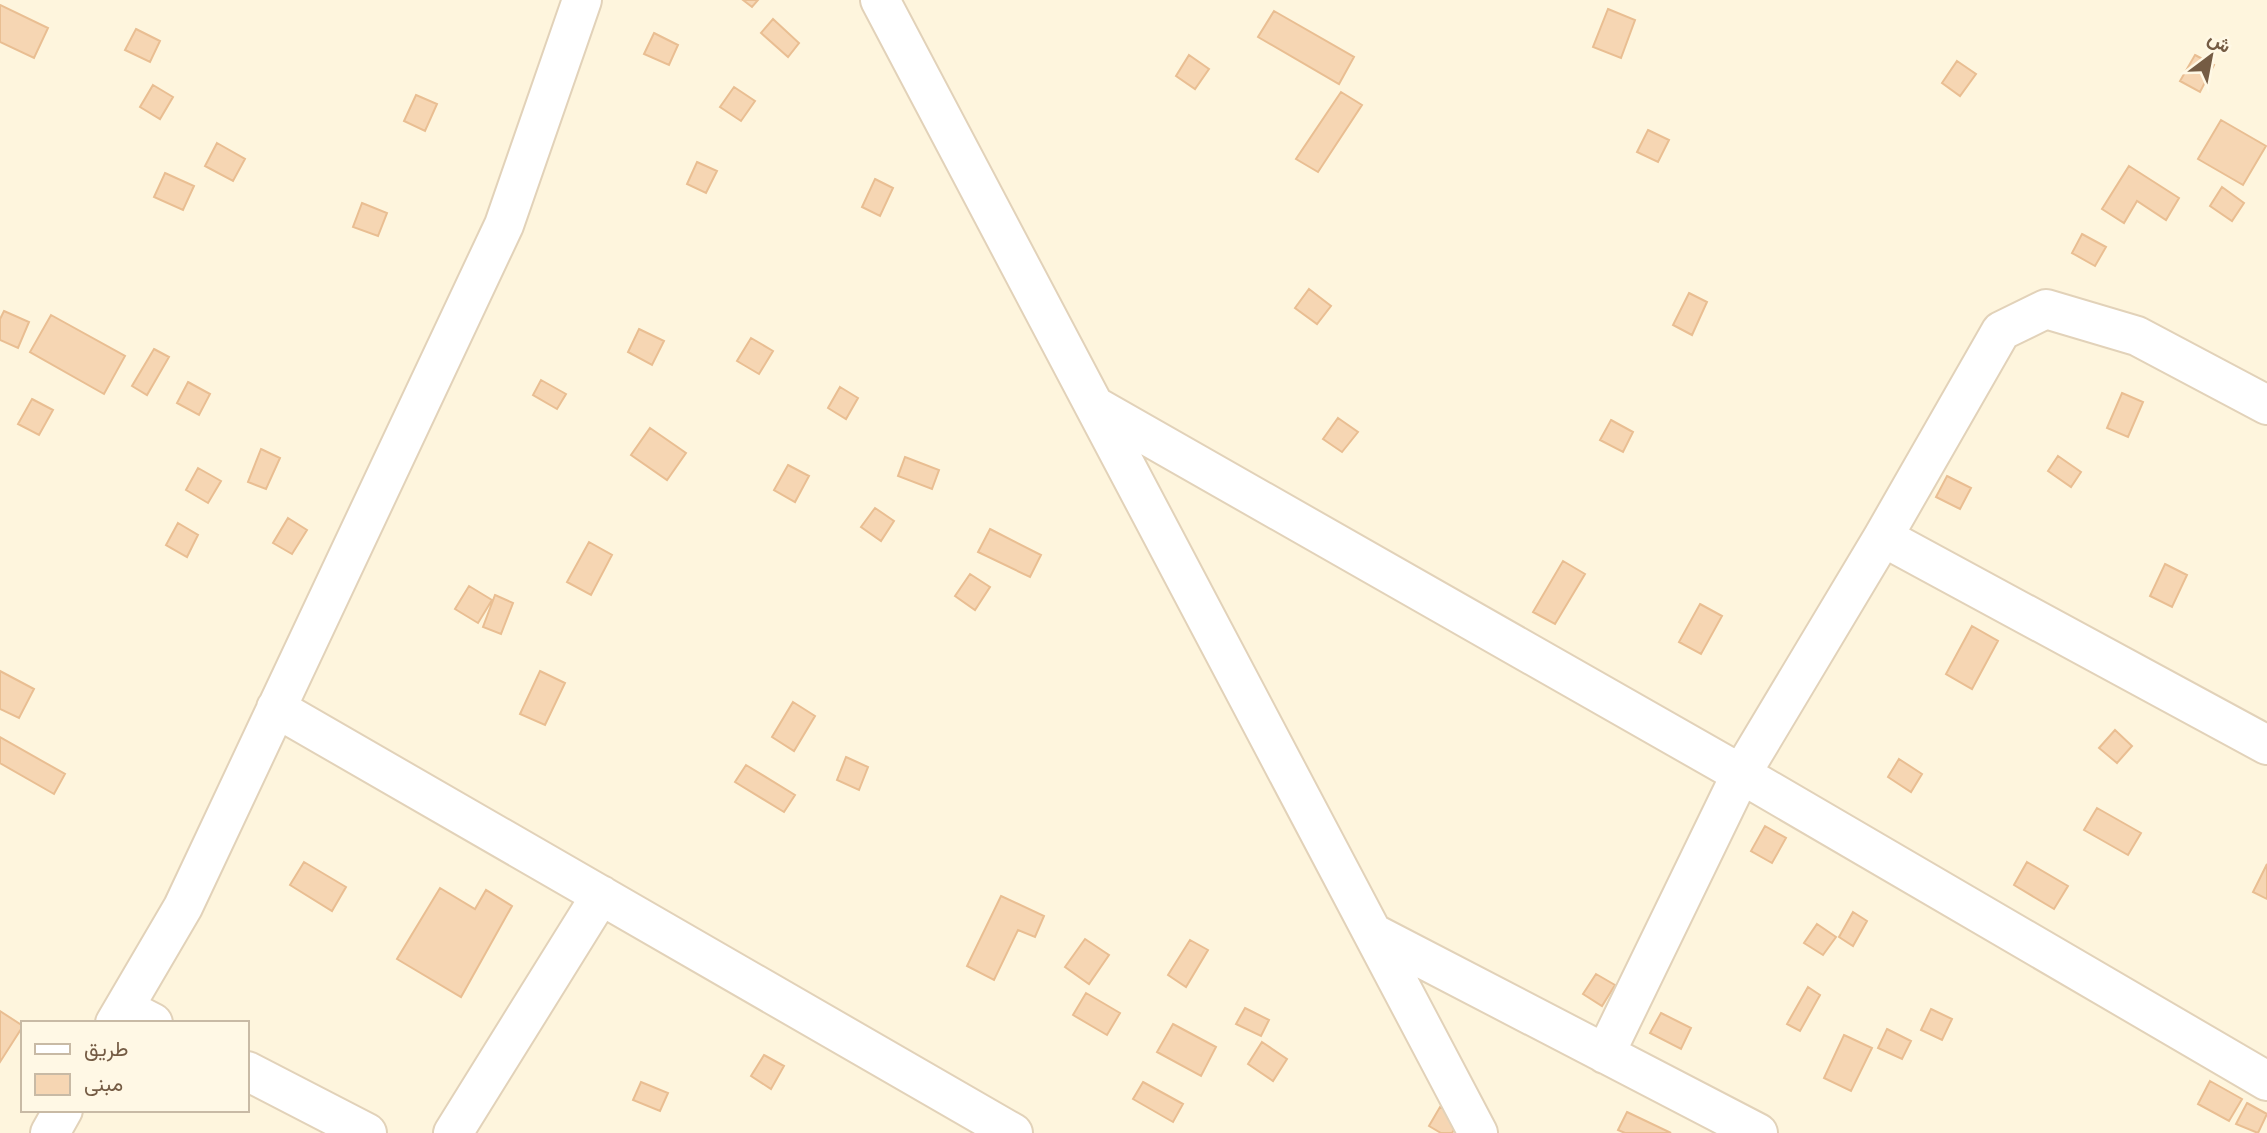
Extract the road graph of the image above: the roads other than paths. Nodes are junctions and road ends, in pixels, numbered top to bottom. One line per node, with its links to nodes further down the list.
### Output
1 (582, 0): 6 (street)
2 (880, 0): 4 (street)
3 (2267, 405): 5 (street)
4 (1095, 406): 8 (street); 10 (street)
5 (1883, 537): 7 (street); 8 (street)
6 (276, 708): 9 (street); 11 (street)
7 (2267, 745)
8 (1741, 774): 12 (street); 14 (street)
9 (601, 895): 18 (street); 19 (street)
10 (1373, 933): 12 (street); 20 (street)
11 (131, 1018)
12 (1605, 1054): 21 (street)
13 (248, 1072): 17 (street)
14 (2267, 1081)
15 (62, 1112): 16 (street)
16 (50, 1133)
17 (367, 1133)
18 (453, 1133)
19 (1013, 1133)
20 (1478, 1133)
21 (1758, 1133)

